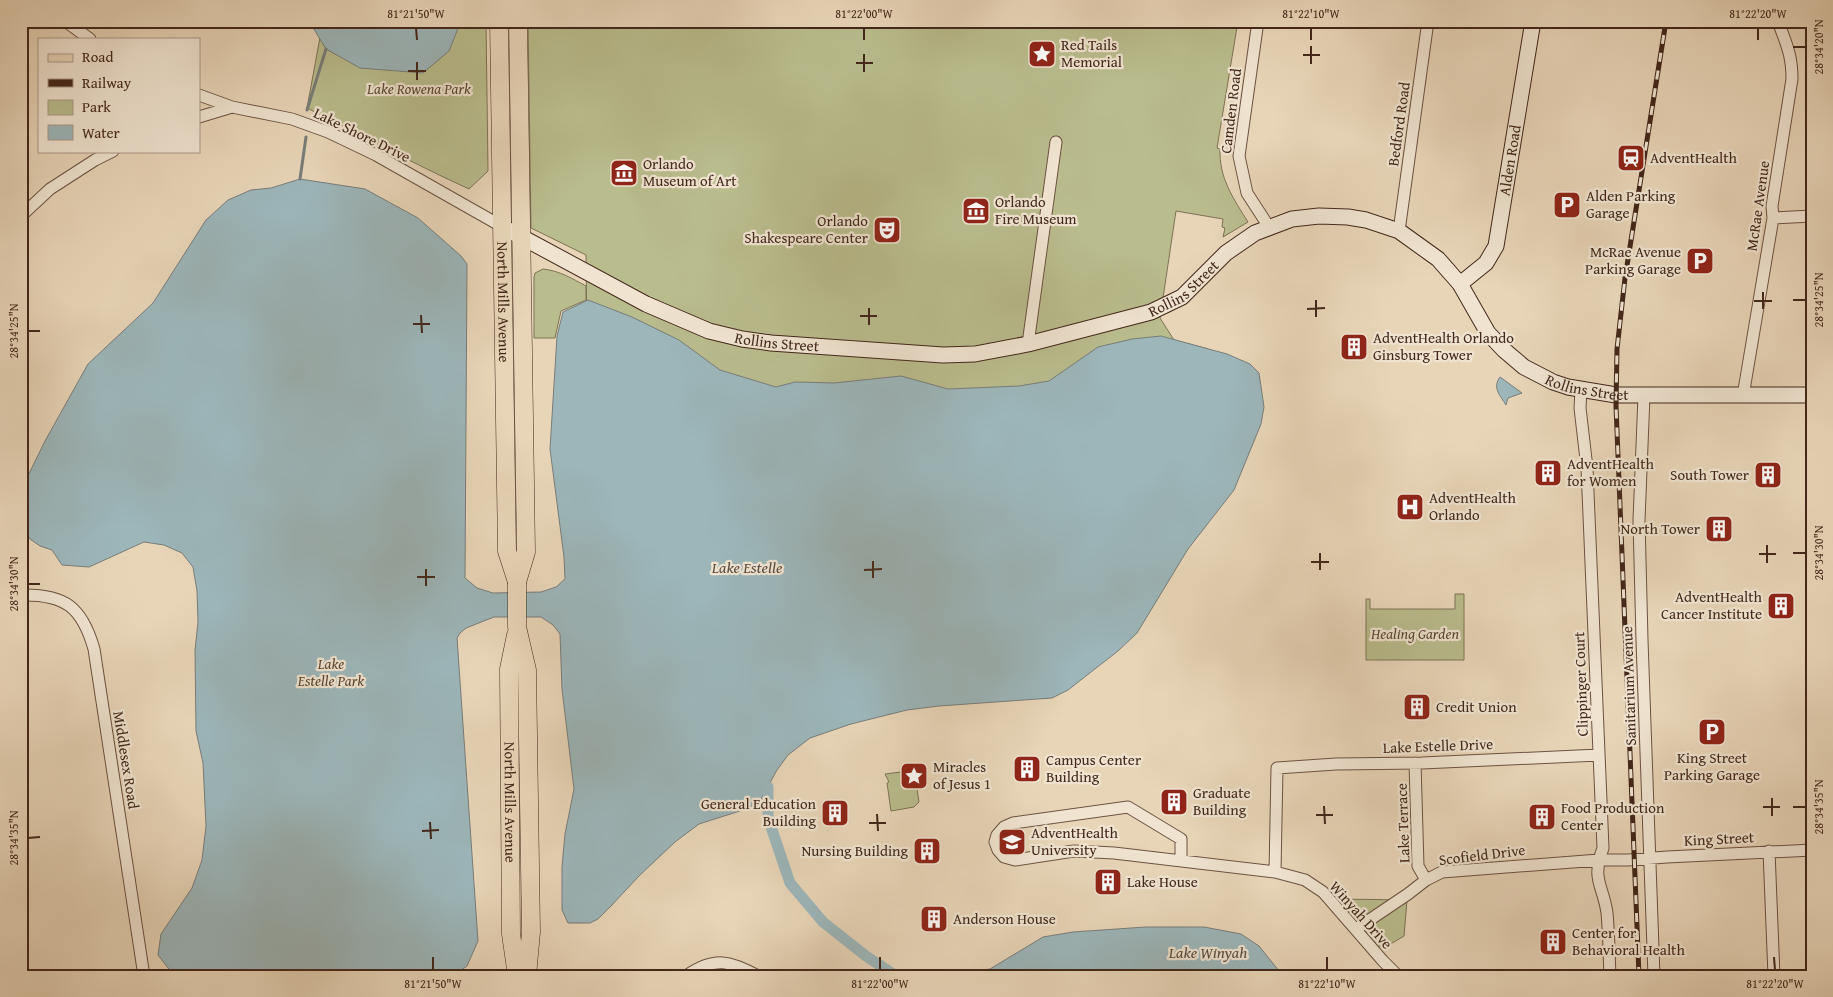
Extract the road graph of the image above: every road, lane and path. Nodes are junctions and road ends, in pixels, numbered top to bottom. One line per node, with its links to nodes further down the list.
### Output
1 (65, 21): 8 (street)
2 (499, 21): 18 (main road, North Mills Avenue)
3 (518, 21): 21 (main road, North Mills Avenue)
4 (1258, 21): 19 (street, Camden Road)
5 (1428, 21): 20 (street, Bedford Road)
6 (1533, 21): 22 (street, Alden Road)
7 (1778, 21): 17 (street, McRae Avenue)
8 (89, 38)
9 (200, 95): 10 (street, Lake Shore Drive)
10 (232, 107): 11 (street); 18 (street, Lake Shore Drive)
11 (200, 117)
12 (1056, 142): 23 (street)
13 (110, 152): 14 (street)
14 (96, 156): 15 (street)
15 (21, 216)
16 (1812, 216): 17 (street)
17 (1773, 218): 27 (street, McRae Avenue)
18 (503, 227): 21 (street, Rollins Street); 28 (main road, North Mills Avenue)
19 (1269, 227): 20 (street, Rollins Street); 23 (street, Rollins Street)
20 (1399, 231): 22 (street, Rollins Street)
21 (522, 238): 23 (street, Rollins Street); 28 (main road, North Mills Avenue)
22 (1460, 284): 24 (street, Rollins Street)
23 (1028, 344)
24 (1581, 390): 26 (street, Rollins Street); 31 (street, Clippinger Court)
25 (1812, 395): 27 (street, Rollins Street)
26 (1644, 396): 27 (street, Rollins Street); 35 (street, Sanitarium Avenue)
27 (1743, 396)
28 (517, 582): 30 (main road, North Mills Avenue)
29 (21, 595): 41 (street, Middlesex Road)
30 (517, 627): 42 (main road, North Mills Avenue); 43 (main road, North Mills Avenue)
31 (1599, 754): 32 (street, Lake Estelle Drive); 37 (street, Clippinger Court)
32 (1415, 763): 38 (street, Lake Estelle Drive); 39 (street, Lake Terrace)
33 (1812, 850): 34 (street, King Street)
34 (1769, 852): 35 (street, King Street); 49 (street)
35 (1651, 859): 37 (street, King Street); 48 (street, Sanitarium Avenue)
36 (1181, 860): 36 (street, Winyah Drive); 38 (street, Winyah Drive)
37 (1599, 860): 39 (street, Scofield Drive); 47 (street, Clippinger Court)
38 (1275, 872): 40 (street, Winyah Drive)
39 (1426, 880): 40 (street, Scofield Drive)
40 (1356, 929): 46 (street, Winyah Drive)
41 (144, 976)
42 (517, 976)
43 (527, 976)
44 (686, 976): 45 (street)
45 (758, 976)
46 (1398, 976)
47 (1610, 976)
48 (1654, 976)
49 (1774, 976)

